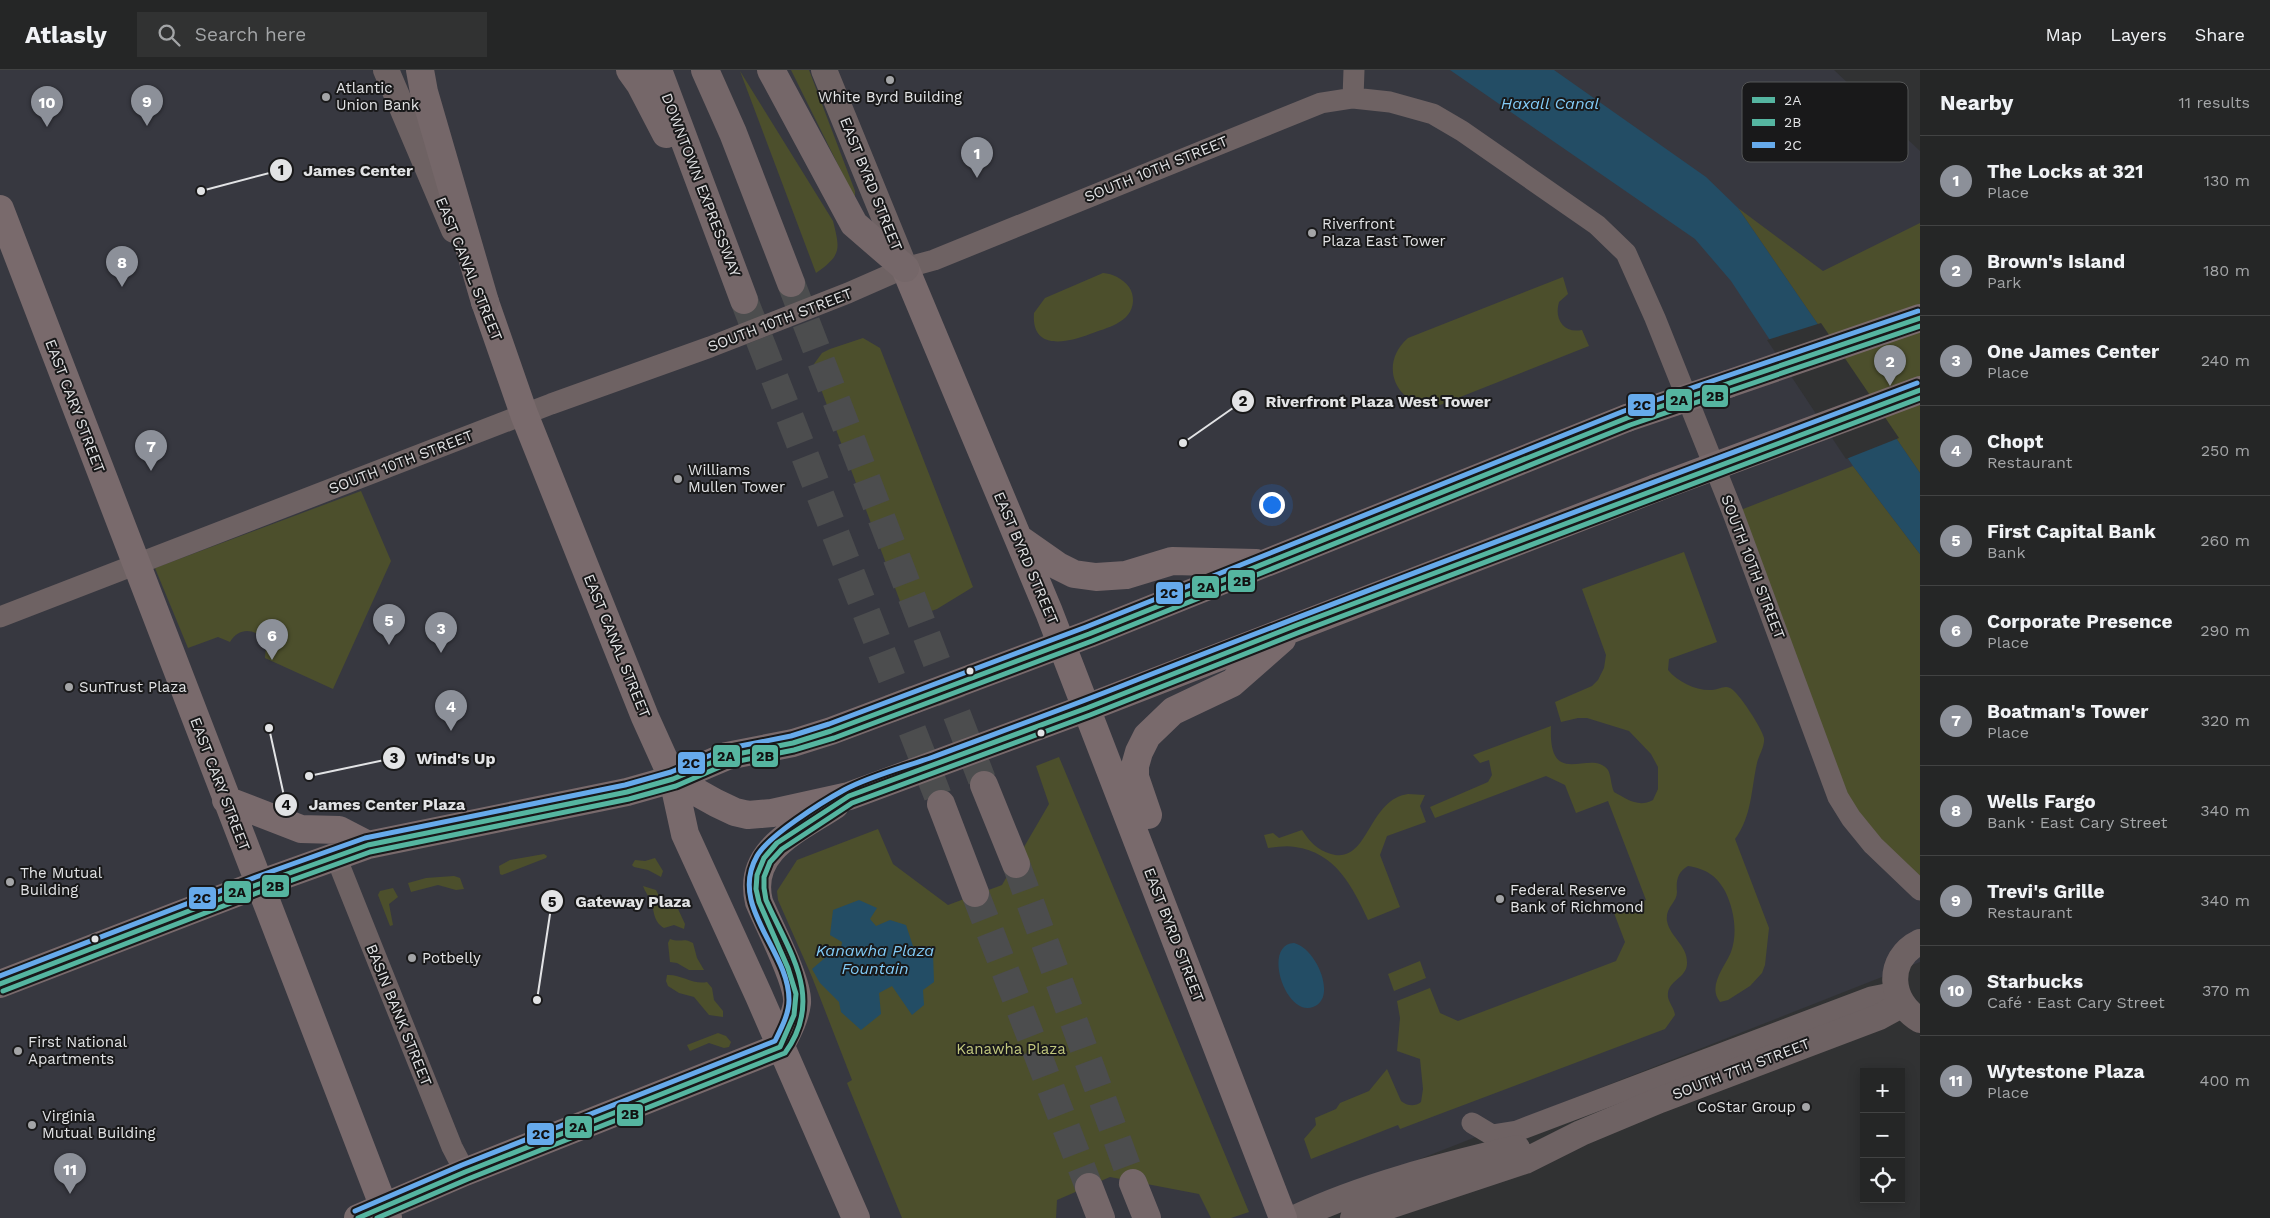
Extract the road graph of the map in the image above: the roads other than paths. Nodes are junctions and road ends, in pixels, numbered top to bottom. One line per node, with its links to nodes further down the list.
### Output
1 (386, 70): 15 (street, EAST CANAL STREET)
2 (420, 70): 15 (highway)
3 (630, 70): 11 (highway)
4 (658, 70): 11 (highway, DOWNTOWN EXPRESSWAY)
5 (705, 70): 13 (highway)
6 (771, 70): 12 (highway)
7 (824, 70): 12 (street, EAST BYRD STREET)
8 (1354, 70): 9 (street)
9 (1353, 98): 12 (street, SOUTH 10TH STREET); 36 (street, SOUTH 10TH STREET)
10 (0, 209): 20 (main road, EAST CARY STREET)
11 (726, 251): 14 (highway, DOWNTOWN EXPRESSWAY)
12 (904, 268): 18 (street, SOUTH 10TH STREET); 19 (main road, EAST BYRD STREET)
13 (791, 283)
14 (744, 300)
15 (485, 302): 18 (main road, EAST CANAL STREET)
16 (1920, 318): 21 (main road, bridge)
17 (1920, 390): 23 (main road, bridge)
18 (524, 414): 20 (street, SOUTH 10TH STREET); 26 (main road, EAST CANAL STREET)
19 (1018, 538): 21 (main road); 24 (main road, EAST BYRD STREET)
20 (136, 564): 22 (street, SOUTH 10TH STREET); 29 (main road, EAST CARY STREET)
21 (1267, 564): 24 (main road)
22 (0, 617)
23 (1297, 626): 25 (main road); 34 (main road)
24 (1062, 644): 25 (main road, EAST BYRD STREET); 26 (main road)
25 (1087, 708): 28 (main road); 34 (main road, EAST BYRD STREET)
26 (673, 780): 28 (main road); 31 (main road); 41 (main road, EAST CANAL STREET)
27 (984, 785): 33 (highway)
28 (849, 796): 41 (main road)
29 (226, 800): 31 (main road); 35 (main road, EAST CARY STREET)
30 (941, 804): 37 (highway)
31 (368, 845): 32 (main road)
32 (336, 857): 35 (main road); 44 (street, BASIN BANK STREET)
33 (1016, 864)
34 (1151, 875): 52 (main road, EAST BYRD STREET)
35 (258, 884): 39 (main road); 47 (main road, EAST CARY STREET)
36 (1920, 890)
37 (975, 893)
38 (1920, 942): 40 (street)
39 (0, 984)
40 (1906, 1006): 42 (street); 43 (street, SOUTH 7TH STREET)
41 (780, 1047): 44 (main road); 49 (main road, EAST CANAL STREET)
42 (1472, 1123)
43 (1581, 1133): 53 (street, SOUTH 7TH STREET); 54 (street, SOUTH 7TH STREET)
44 (465, 1172): 47 (main road)
45 (1133, 1183): 51 (highway)
46 (1089, 1186): 50 (highway)
47 (386, 1213): 48 (main road)
48 (358, 1218)
49 (856, 1218)
50 (1101, 1218)
51 (1147, 1218)
52 (1283, 1218)
53 (1295, 1218)
54 (1352, 1218)

